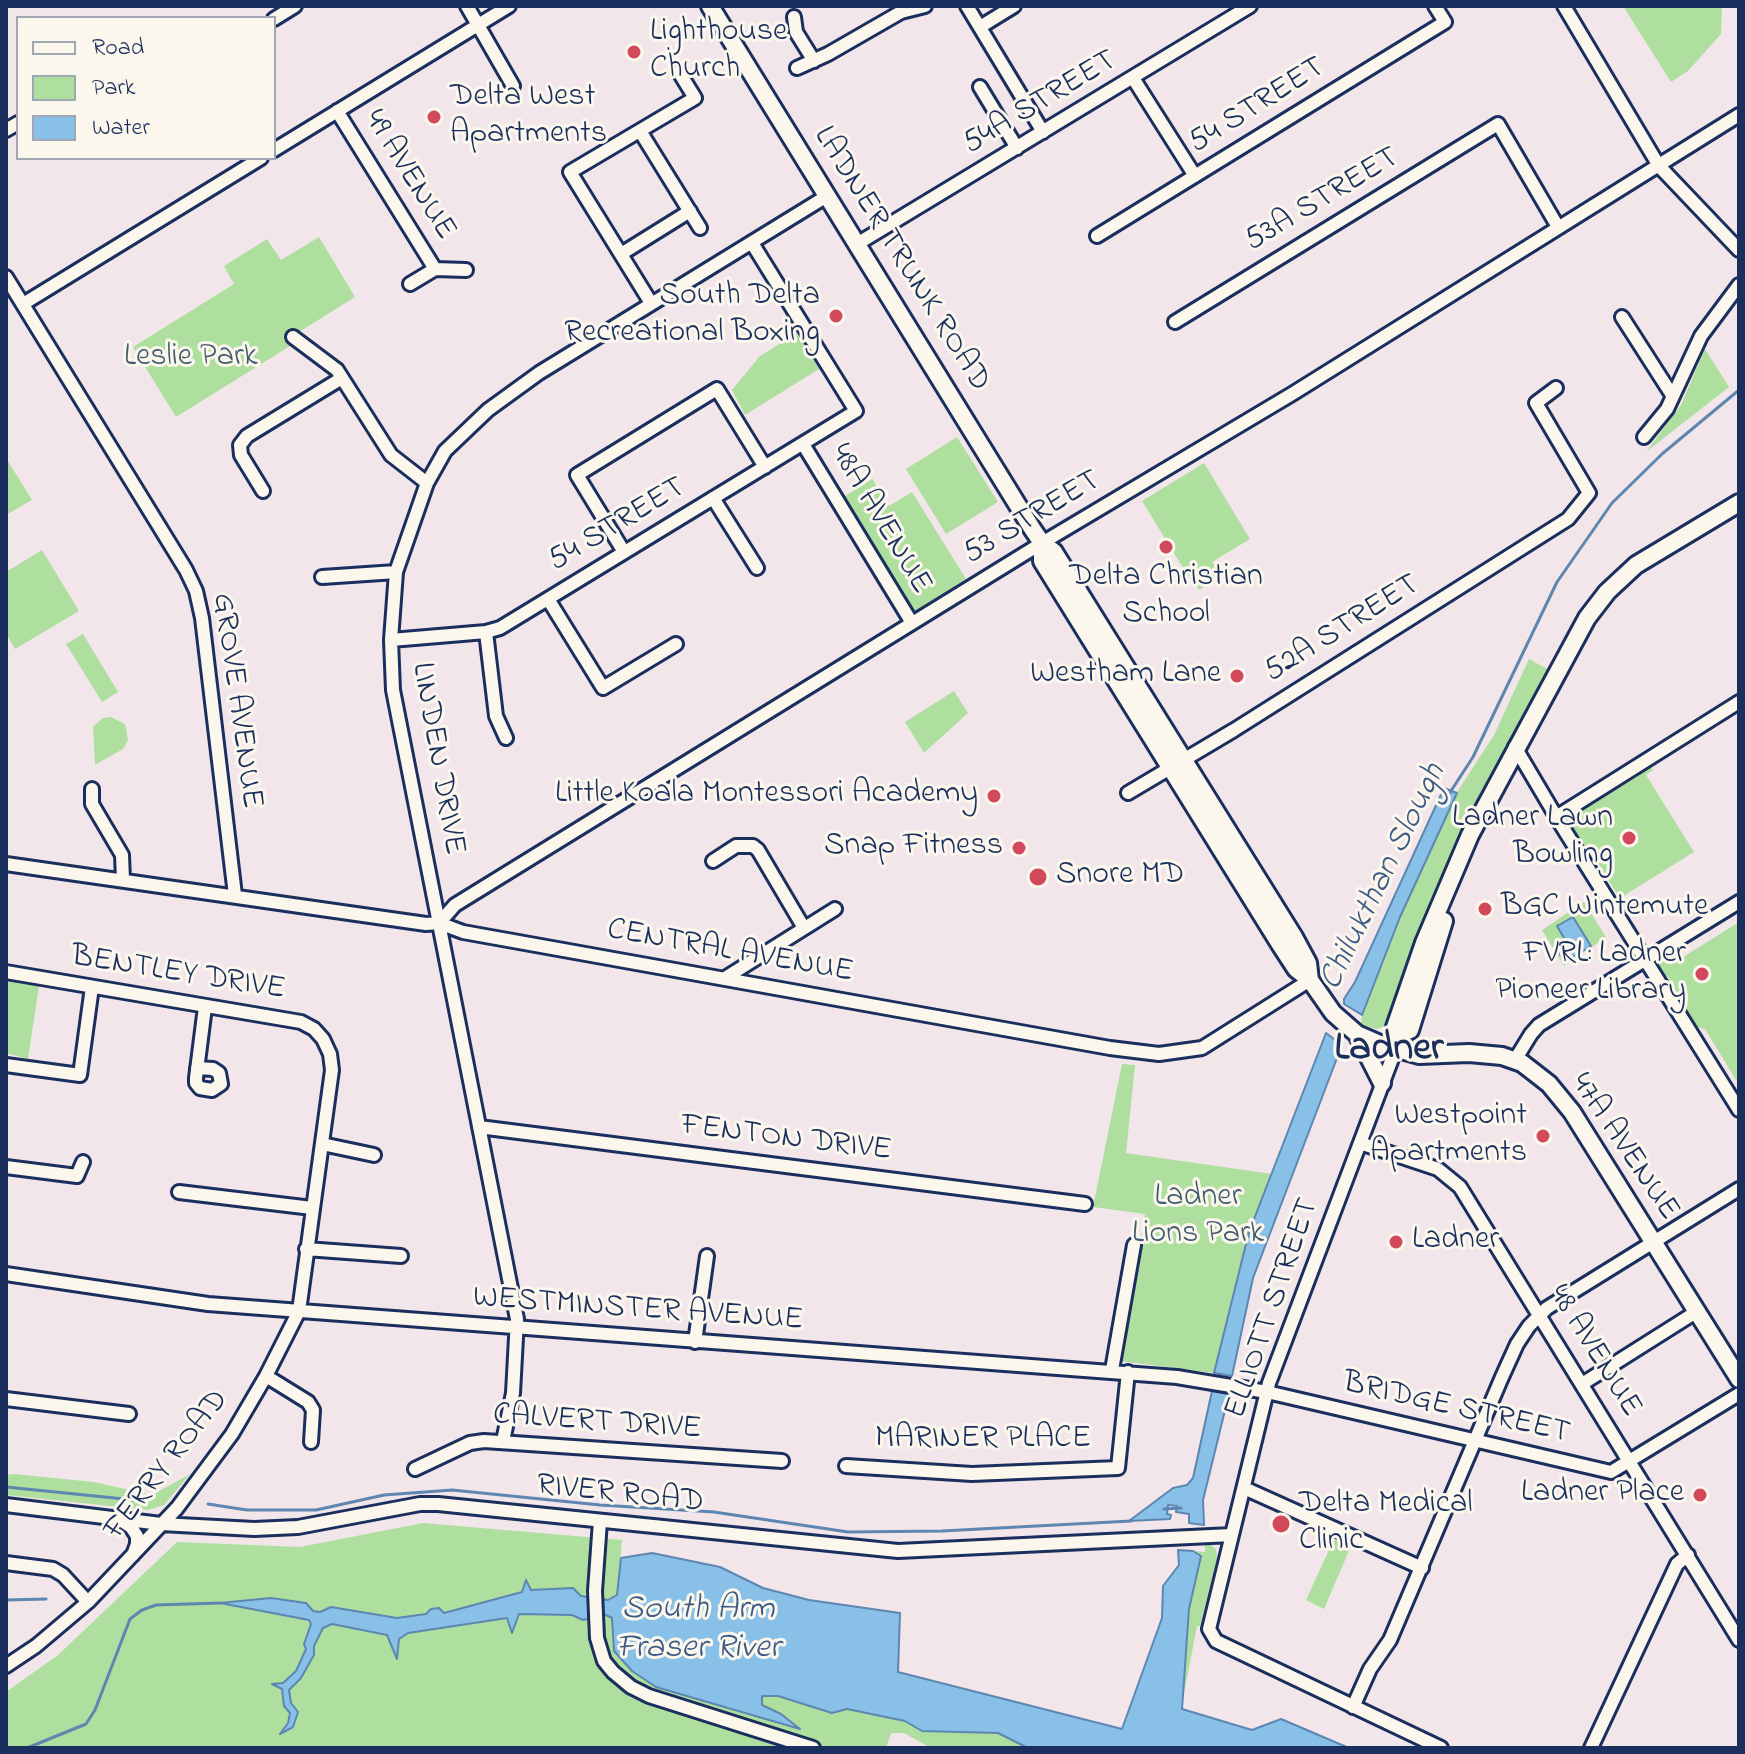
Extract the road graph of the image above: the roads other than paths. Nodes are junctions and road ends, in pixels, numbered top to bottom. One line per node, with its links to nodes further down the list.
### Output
1 (295, 6): 13 (street)
2 (467, 6): 14 (street)
3 (509, 6): 14 (street)
4 (710, 6): 31 (main road, LADNER TRUNK ROAD)
5 (925, 6): 11 (street)
6 (967, 6): 15 (street)
7 (1014, 6): 15 (street)
8 (1250, 6): 19 (street, 54A STREET)
9 (1435, 6): 30 (street, 54 STREET)
10 (1564, 6): 29 (street)
11 (899, 9): 16 (street)
12 (794, 17): 16 (street)
13 (276, 18)
14 (478, 25): 20 (street); 22 (street)
15 (980, 27): 25 (street)
16 (814, 61): 17 (street)
17 (797, 68)
18 (679, 72): 24 (street)
19 (1133, 78): 25 (street, 54A STREET); 30 (street)
20 (513, 86)
21 (980, 87): 26 (street)
22 (337, 111): 27 (street); 40 (street, 49 AVENUE)
23 (1739, 115): 29 (street, 53 STREET)
24 (640, 131): 32 (street); 39 (street)
25 (1043, 132): 26 (street, 54A STREET)
26 (1017, 148): 37 (street, 54A STREET)
27 (276, 149)
28 (258, 160): 46 (street)
29 (1659, 166): 33 (street, 53 STREET); 38 (street)
30 (1195, 176): 35 (street, 54 STREET)
31 (827, 196): 36 (street, LINDEN DRIVE); 37 (main road, LADNER TRUNK ROAD)
32 (690, 211): 34 (street); 39 (street)
33 (1558, 227): 48 (street, 53A STREET); 61 (street, 53 STREET)
34 (700, 228)
35 (1097, 236)
36 (752, 243): 45 (street, LINDEN DRIVE); 53 (street, 48A AVENUE)
37 (857, 244): 61 (main road, LADNER TRUNK ROAD)
38 (1739, 250)
39 (621, 254): 45 (street)
40 (435, 269): 41 (street, 49 AVENUE); 43 (street, 49 AVENUE)
41 (466, 270)
42 (6, 277): 46 (street, GROVE AVENUE)
43 (410, 284)
44 (1739, 285): 52 (street)
45 (651, 303): 57 (street, LINDEN DRIVE)
46 (23, 304): 81 (street, GROVE AVENUE)
47 (1622, 317): 52 (street)
48 (1175, 322)
49 (293, 337): 50 (street)
50 (342, 378): 57 (street); 58 (street)
51 (1556, 388): 74 (street, 52A STREET)
52 (1672, 395): 54 (street)
53 (856, 411): 55 (street, 54 STREET)
54 (1644, 437)
55 (803, 444): 56 (street, 54 STREET); 67 (street, 48A AVENUE)
56 (765, 467): 59 (street, 54 STREET); 62 (street)
57 (427, 483): 64 (street, LINDEN DRIVE)
58 (263, 491)
59 (713, 498): 62 (street, 54 STREET); 63 (street)
60 (1739, 503): 73 (main road)
61 (1042, 543): 67 (street, 53 STREET); 74 (main road, LADNER TRUNK ROAD)
62 (624, 552): 66 (street, 54 STREET)
63 (757, 568)
64 (396, 572): 65 (street); 69 (street, LINDEN DRIVE)
65 (322, 577)
66 (548, 599): 68 (street, 54 STREET); 70 (street)
67 (912, 623): 84 (street, 53 STREET)
68 (486, 632): 69 (street, 54 STREET); 72 (street)
69 (391, 640): 84 (street, LINDEN DRIVE)
70 (676, 644)
71 (1739, 702): 77 (street)
72 (506, 738)
73 (1515, 747): 77 (street); 93 (main road)
74 (1176, 763): 76 (street, 52A STREET); 89 (main road, LADNER TRUNK ROAD)
75 (92, 789): 80 (street)
76 (1128, 793)
77 (1556, 817): 86 (street)
78 (713, 861): 85 (street)
79 (6, 864): 80 (street, CENTRAL AVENUE)
80 (123, 880): 81 (street, CENTRAL AVENUE)
81 (235, 895): 84 (street, CENTRAL AVENUE)
82 (1739, 902): 86 (street)
83 (835, 909): 85 (street)
84 (439, 923): 88 (street, CENTRAL AVENUE); 99 (street, LINDEN DRIVE)
85 (804, 928): 88 (street)
86 (1646, 960): 94 (street); 98 (street)
87 (6, 972): 90 (street, BENTLEY DRIVE)
88 (725, 978): 89 (street, CENTRAL AVENUE)
89 (1310, 980): 92 (main road, LADNER TRUNK ROAD)
90 (92, 987): 91 (street, BENTLEY DRIVE); 95 (street)
91 (205, 1007): 96 (street); 101 (street, BENTLEY DRIVE)
92 (1357, 1034): 93 (main road, LADNER TRUNK ROAD); 97 (main road)
93 (1398, 1041): 94 (main road, 47A AVENUE); 97 (street, ELLIOTT STREET)
94 (1515, 1060): 109 (main road, 47A AVENUE)
95 (6, 1065)
96 (197, 1068)
97 (1382, 1083): 100 (street, ELLIOTT STREET)
98 (1739, 1110)
99 (479, 1127): 107 (street, FENTON DRIVE); 118 (street, LINDEN DRIVE)
100 (1360, 1143): 117 (street, 48 AVENUE); 125 (street, ELLIOTT STREET)
101 (322, 1144): 102 (street); 108 (street, BENTLEY DRIVE)
102 (374, 1155)
103 (83, 1162): 104 (street)
104 (6, 1167)
105 (1739, 1189): 109 (street)
106 (179, 1192): 108 (street)
107 (1085, 1204)
108 (312, 1208): 111 (street, BENTLEY DRIVE)
109 (1652, 1242): 116 (main road, 47A AVENUE); 117 (street)
110 (1134, 1245): 120 (street)
111 (306, 1249): 112 (street); 115 (street, BENTLEY DRIVE)
112 (401, 1256)
113 (707, 1256): 119 (street)
114 (6, 1274): 115 (street, WESTMINSTER AVENUE)
115 (299, 1311): 118 (street, WESTMINSTER AVENUE); 122 (street, FERRY ROAD)
116 (1696, 1312): 123 (main road, 47A AVENUE); 124 (street)
117 (1538, 1314): 124 (street, 48 AVENUE); 129 (street)
118 (518, 1329): 119 (street, WESTMINSTER AVENUE); 130 (street, LINDEN DRIVE)
119 (695, 1342): 120 (street, WESTMINSTER AVENUE)
120 (1112, 1370): 121 (street, WESTMINSTER AVENUE)
121 (1128, 1372): 125 (street, WESTMINSTER AVENUE); 134 (street, MARINER PLACE)
122 (266, 1376): 131 (street); 140 (street, FERRY ROAD)
123 (1739, 1379)
124 (1582, 1384): 133 (street, 48 AVENUE)
125 (1267, 1392): 129 (street, BRIDGE STREET); 136 (street, ELLIOTT STREET)
126 (1739, 1394): 133 (street)
127 (6, 1399): 128 (street)
128 (129, 1414)
129 (1475, 1440): 133 (street, BRIDGE STREET); 145 (street)
130 (503, 1441): 132 (street, CALVERT DRIVE); 135 (street, CALVERT DRIVE)
131 (311, 1442)
132 (782, 1461)
133 (1631, 1462): 142 (street, 48 AVENUE)
134 (846, 1466)
135 (415, 1469)
136 (1244, 1488): 141 (street, ELLIOTT STREET); 145 (street)
137 (6, 1505): 138 (street, RIVER ROAD)
138 (119, 1519): 140 (street, RIVER ROAD); 143 (street)
139 (600, 1521): 140 (street, RIVER ROAD); 141 (street, RIVER ROAD); 150 (street)
140 (161, 1524): 143 (street, FERRY ROAD)
141 (1232, 1535): 149 (street, ELLIOTT STREET)
142 (1688, 1555): 147 (street, 48 AVENUE); 152 (street)
143 (128, 1561): 146 (street, FERRY ROAD)
144 (6, 1563): 146 (street)
145 (1422, 1568): 149 (street)
146 (88, 1602): 148 (street, FERRY ROAD)
147 (1737, 1631)
148 (6, 1666)
149 (1353, 1707): 151 (street)
150 (813, 1748)
151 (1441, 1748)
152 (1591, 1748)

